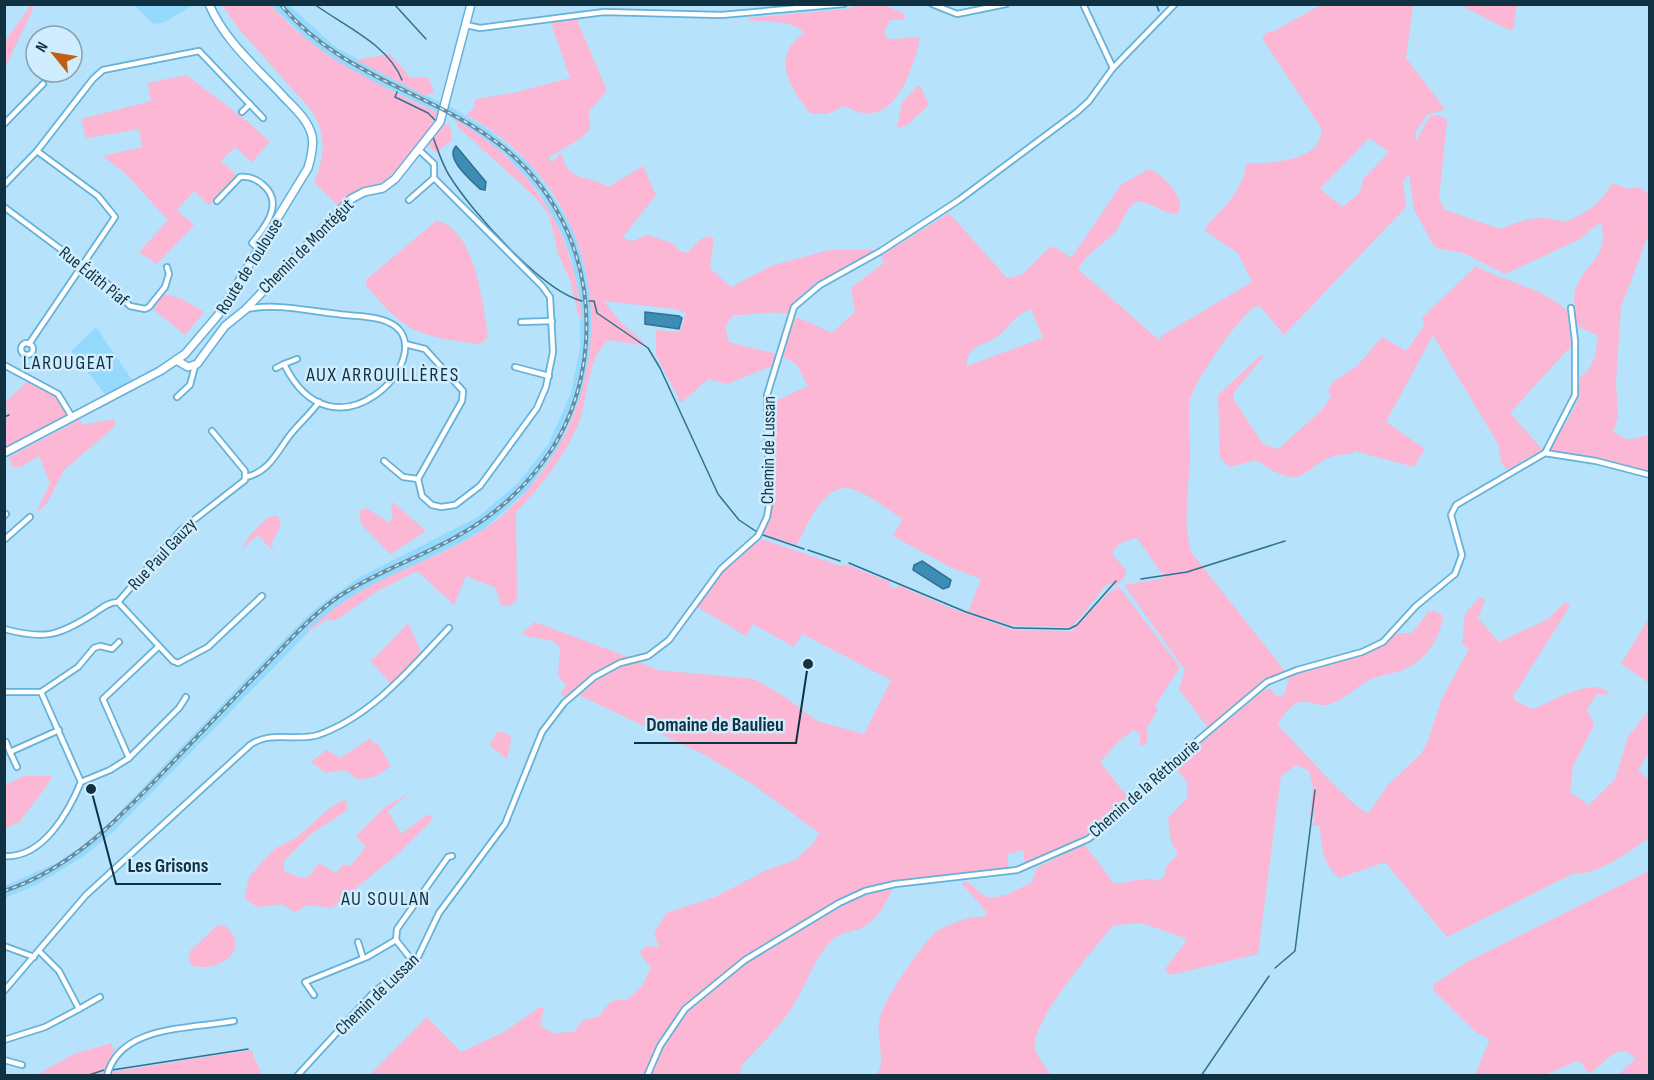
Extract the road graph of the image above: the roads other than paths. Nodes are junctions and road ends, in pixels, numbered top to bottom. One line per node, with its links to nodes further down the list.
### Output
1 (209, 4): 22 (main road, Route de Toulouse)
2 (471, 4): 8 (main road, Chemin de Montégut)
3 (844, 4): 8 (street)
4 (932, 4): 5 (street)
5 (1006, 4)
6 (1083, 4): 9 (street)
7 (1174, 4): 9 (street, Chemin de Lussan)
8 (466, 26): 15 (main road, Chemin de Montégut)
9 (1113, 68): 77 (street, Chemin de Lussan)
10 (43, 84): 14 (street)
11 (250, 104): 12 (street); 13 (street); 16 (street)
12 (242, 112)
13 (263, 118)
14 (4, 123)
15 (418, 149): 17 (street); 26 (main road, Chemin de Montégut)
16 (37, 151): 18 (street); 23 (street)
17 (434, 178): 19 (street); 27 (street)
18 (4, 185)
19 (409, 200)
20 (217, 201): 22 (street)
21 (4, 207): 23 (street, Rue Édith Piaf)
22 (259, 249): 31 (main road, Route de Toulouse)
23 (82, 265): 24 (street, Rue Édith Piaf); 29 (street)
24 (167, 267)
25 (1571, 308): 45 (street)
26 (245, 310): 30 (street); 36 (main road, Chemin de Montégut)
27 (552, 321): 28 (street); 39 (street)
28 (521, 322)
29 (29, 344)
30 (405, 344): 41 (street); 49 (street)
31 (185, 354): 33 (main road, Route de Toulouse); 36 (main road)
32 (297, 359): 34 (street)
33 (176, 360): 36 (main road); 42 (main road, Route de Toulouse)
34 (284, 364): 38 (street); 41 (street)
35 (4, 365): 42 (street)
36 (195, 366): 40 (street)
37 (515, 367): 39 (street)
38 (276, 368)
39 (549, 376): 49 (street)
40 (177, 397)
41 (319, 402): 48 (street, Rue Paul Gauzy)
42 (72, 417): 44 (main road, Route de Toulouse)
43 (212, 431): 48 (street)
44 (4, 453)
45 (1545, 453): 47 (street); 90 (street, Chemin de la Réthourie)
46 (384, 461): 49 (street)
47 (1650, 475)
48 (246, 477): 55 (street, Rue Paul Gauzy)
49 (418, 479)
50 (30, 517): 52 (street)
51 (4, 528): 52 (street)
52 (10, 535): 53 (street)
53 (4, 540)
54 (262, 596): 55 (street)
55 (118, 602): 57 (street)
56 (449, 628): 74 (street)
57 (4, 629)
58 (119, 642): 61 (street)
59 (157, 648): 66 (street)
60 (4, 692): 61 (street)
61 (41, 692): 63 (street)
62 (186, 697): 66 (street)
63 (59, 730): 65 (street); 68 (street)
64 (6, 742): 65 (street)
65 (10, 752): 67 (street)
66 (129, 758): 68 (street)
67 (17, 767)
68 (81, 782): 69 (street)
69 (4, 856)
70 (452, 856): 71 (street)
71 (396, 940): 76 (street); 77 (street)
72 (358, 942): 76 (street)
73 (4, 946): 75 (street)
74 (39, 951): 75 (street); 81 (street)
75 (34, 957): 78 (street)
76 (363, 958): 79 (street)
77 (414, 963): 89 (street, Chemin de Lussan)
78 (4, 991)
79 (314, 995)
80 (100, 998): 81 (street)
81 (79, 1009): 83 (street)
82 (234, 1021): 88 (street)
83 (52, 1023): 84 (street); 85 (street)
84 (56, 1030)
85 (4, 1040)
86 (4, 1059): 87 (street)
87 (22, 1065)
88 (107, 1076)
89 (297, 1076)
90 (647, 1076)

